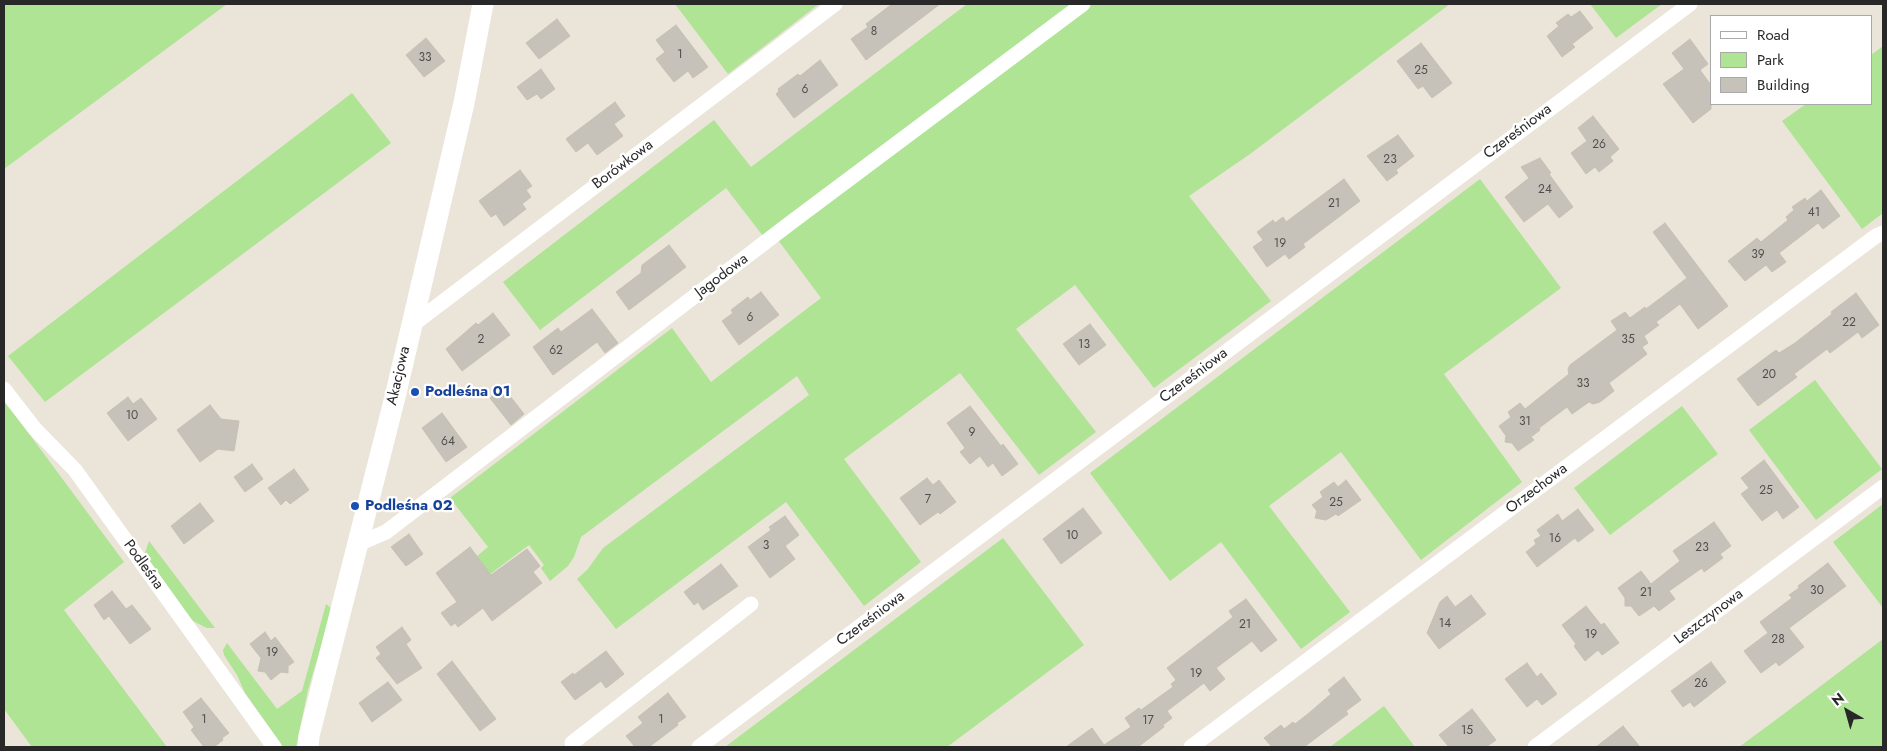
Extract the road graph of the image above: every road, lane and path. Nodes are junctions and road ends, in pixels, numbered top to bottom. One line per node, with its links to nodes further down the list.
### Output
1 (483, 4): 6 (street, Akacjowa)
2 (834, 4): 6 (street, Borówkowa)
3 (1083, 4): 9 (street, Jagodowa)
4 (1690, 4): 14 (street, Czereśniowa)
5 (1883, 233): 15 (street, Orzechowa)
6 (411, 326): 9 (street, Akacjowa)
7 (4, 388): 12 (street, Podleśna)
8 (1883, 487): 16 (street, Leszczynowa)
9 (358, 544): 13 (street, Akacjowa)
10 (751, 604): 11 (street)
11 (572, 746)
12 (274, 747)
13 (308, 747)
14 (699, 747)
15 (1191, 747)
16 (1535, 747)

